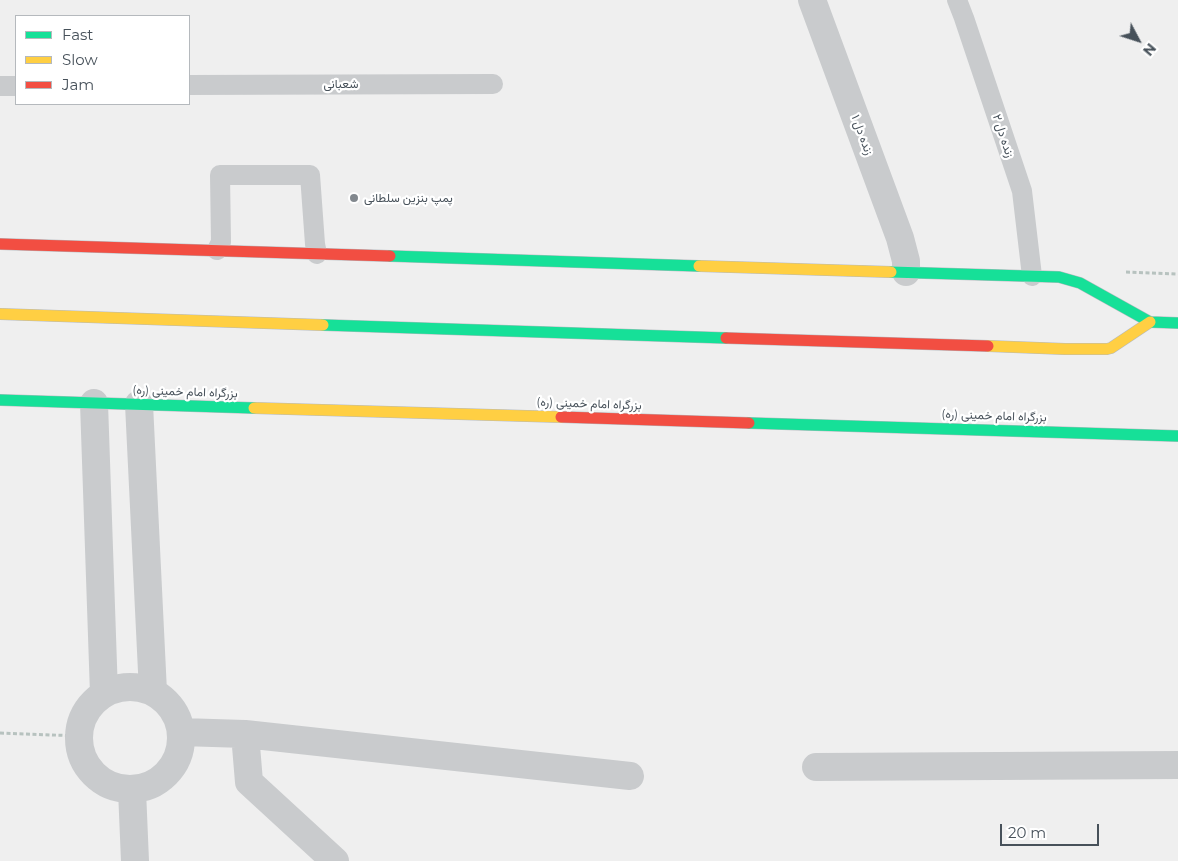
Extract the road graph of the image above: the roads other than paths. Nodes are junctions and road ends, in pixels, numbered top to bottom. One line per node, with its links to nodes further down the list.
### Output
1 (812, 0): 10 (street, زنده دل ۱)
2 (956, 0): 11 (lane, زنده دل ۲)
3 (492, 84): 4 (lane, شعبانی)
4 (190, 85)
5 (0, 86): 6 (lane)
6 (15, 86)
7 (0, 244): 8 (highway)
8 (217, 250): 9 (highway); 9 (lane)
9 (317, 254): 10 (highway)
10 (906, 272): 11 (highway)
11 (1032, 276): 13 (highway)
12 (0, 314): 13 (highway)
13 (1150, 322): 14 (highway)
14 (1178, 323)
15 (0, 400): 16 (highway, بزرگراه امام خمینی (ره))
16 (94, 403): 17 (highway, بزرگراه امام خمینی (ره)); 20 (street)
17 (139, 404): 18 (highway, بزرگراه امام خمینی (ره)); 19 (street)
18 (1178, 436)
19 (153, 692): 20 (street); 21 (street)
20 (104, 694): 26 (street)
21 (181, 732): 22 (street); 26 (street)
22 (245, 734): 25 (street); 28 (street)
23 (1178, 765): 24 (street)
24 (816, 766)
25 (630, 776)
26 (132, 790): 27 (street)
27 (135, 861)
28 (335, 861)

